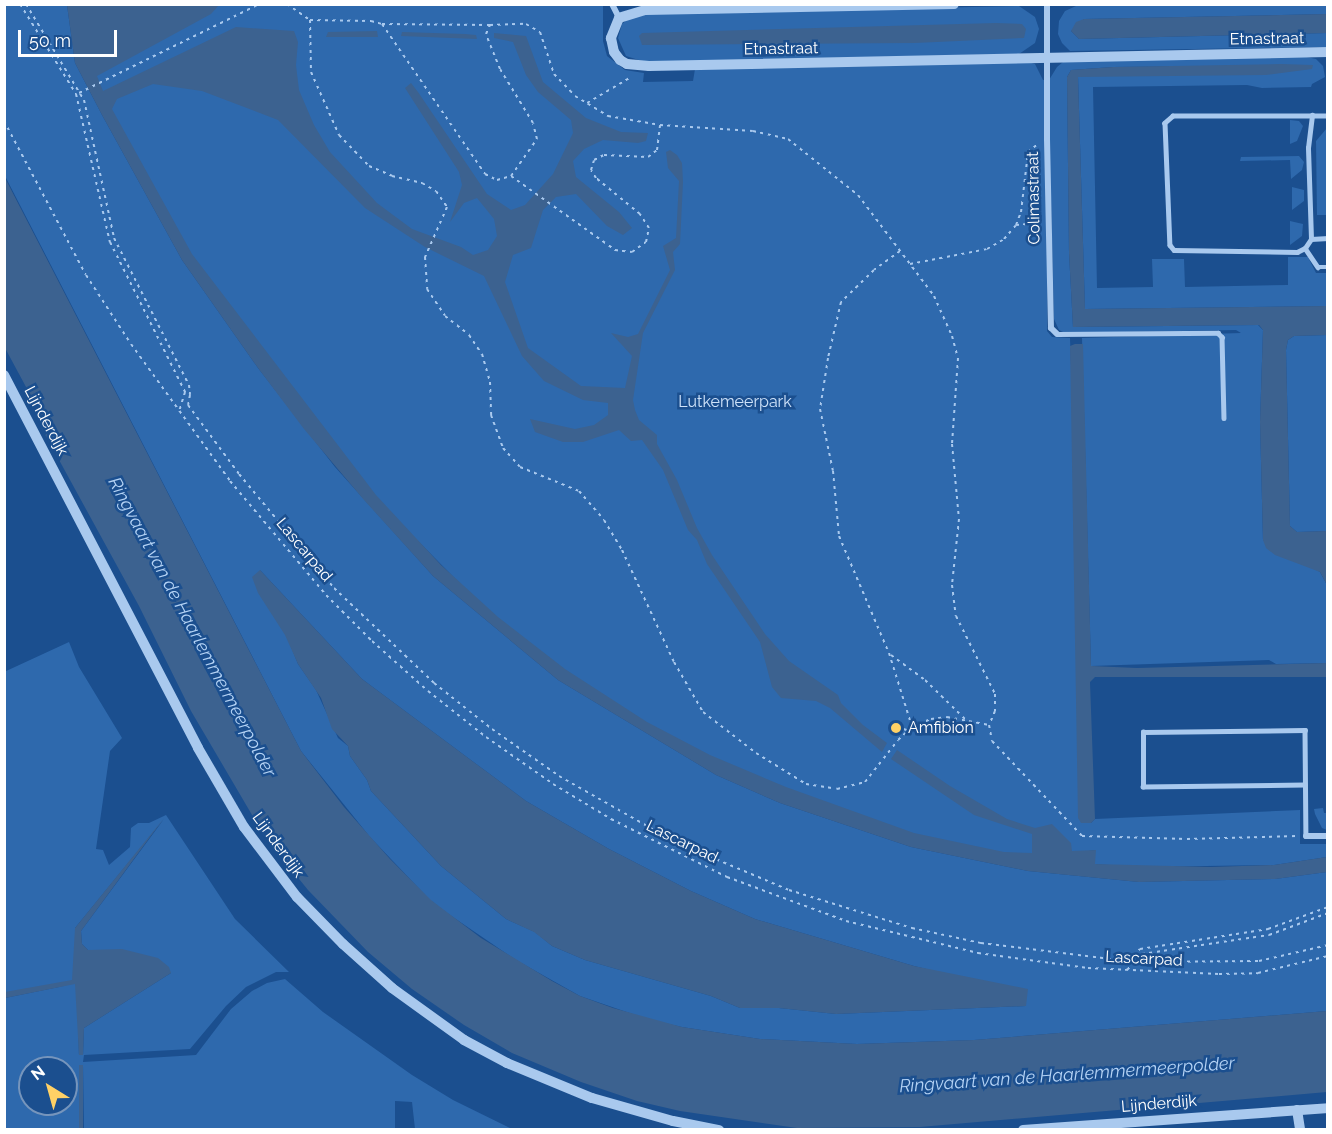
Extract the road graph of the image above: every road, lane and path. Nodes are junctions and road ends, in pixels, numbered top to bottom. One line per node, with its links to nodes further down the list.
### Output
1 (20, 4): 15 (path)
2 (26, 4): 15 (path)
3 (259, 4): 15 (path)
4 (286, 4): 9 (path)
5 (612, 4): 8 (street)
6 (954, 4): 8 (street)
7 (1047, 4): 13 (street, Colimastraat)
8 (619, 18): 13 (street, Etnastraat)
9 (310, 21): 10 (path); 42 (path)
10 (382, 24): 11 (path); 22 (path)
11 (490, 25): 16 (path); 22 (path)
12 (1328, 52): 13 (street, Etnastraat)
13 (1046, 58): 21 (street, Colimastraat)
14 (631, 77): 16 (path)
15 (80, 92): 33 (path); 34 (path)
16 (586, 103): 20 (path)
17 (1312, 115): 18 (lane); 26 (lane); 27 (lane)
18 (1328, 116)
19 (4, 121): 35 (path, Lascarpad)
20 (660, 125): 22 (path); 28 (path)
21 (1047, 139): 23 (street, Colimastraat); 24 (path)
22 (511, 176)
23 (1049, 223): 24 (path); 31 (street, Colimastraat)
24 (1016, 225): 29 (path)
25 (1328, 238): 26 (lane)
26 (1311, 239): 27 (lane)
27 (1305, 248): 30 (lane)
28 (900, 251): 29 (path); 37 (path)
29 (910, 264): 39 (path)
30 (1328, 267)
31 (1057, 334): 36 (lane)
32 (4, 375): 55 (street, Lijnderdijk)
33 (183, 399): 34 (path); 35 (path)
34 (188, 405): 50 (path)
35 (179, 412): 52 (path, Lascarpad)
36 (1224, 418)
37 (889, 653): 38 (path); 41 (path)
38 (970, 724): 39 (path); 41 (path)
39 (989, 725): 44 (path)
40 (897, 727): 42 (path)
41 (912, 727): 42 (path)
42 (907, 730)
43 (1305, 785): 43 (lane); 44 (lane)
44 (1306, 836): 45 (street)
45 (1328, 836)
46 (1328, 906): 50 (path)
47 (1328, 913): 51 (path)
48 (1328, 945): 51 (path)
49 (1328, 956): 52 (path, Lascarpad)
50 (1126, 960): 51 (path)
51 (1135, 962): 52 (path)
52 (1127, 970)
53 (1328, 1108): 54 (street, Lijnderdijk)
54 (1297, 1110): 56 (street, Lijnderdijk); 57 (street)
55 (719, 1130)
56 (1023, 1130)
57 (1300, 1130)

